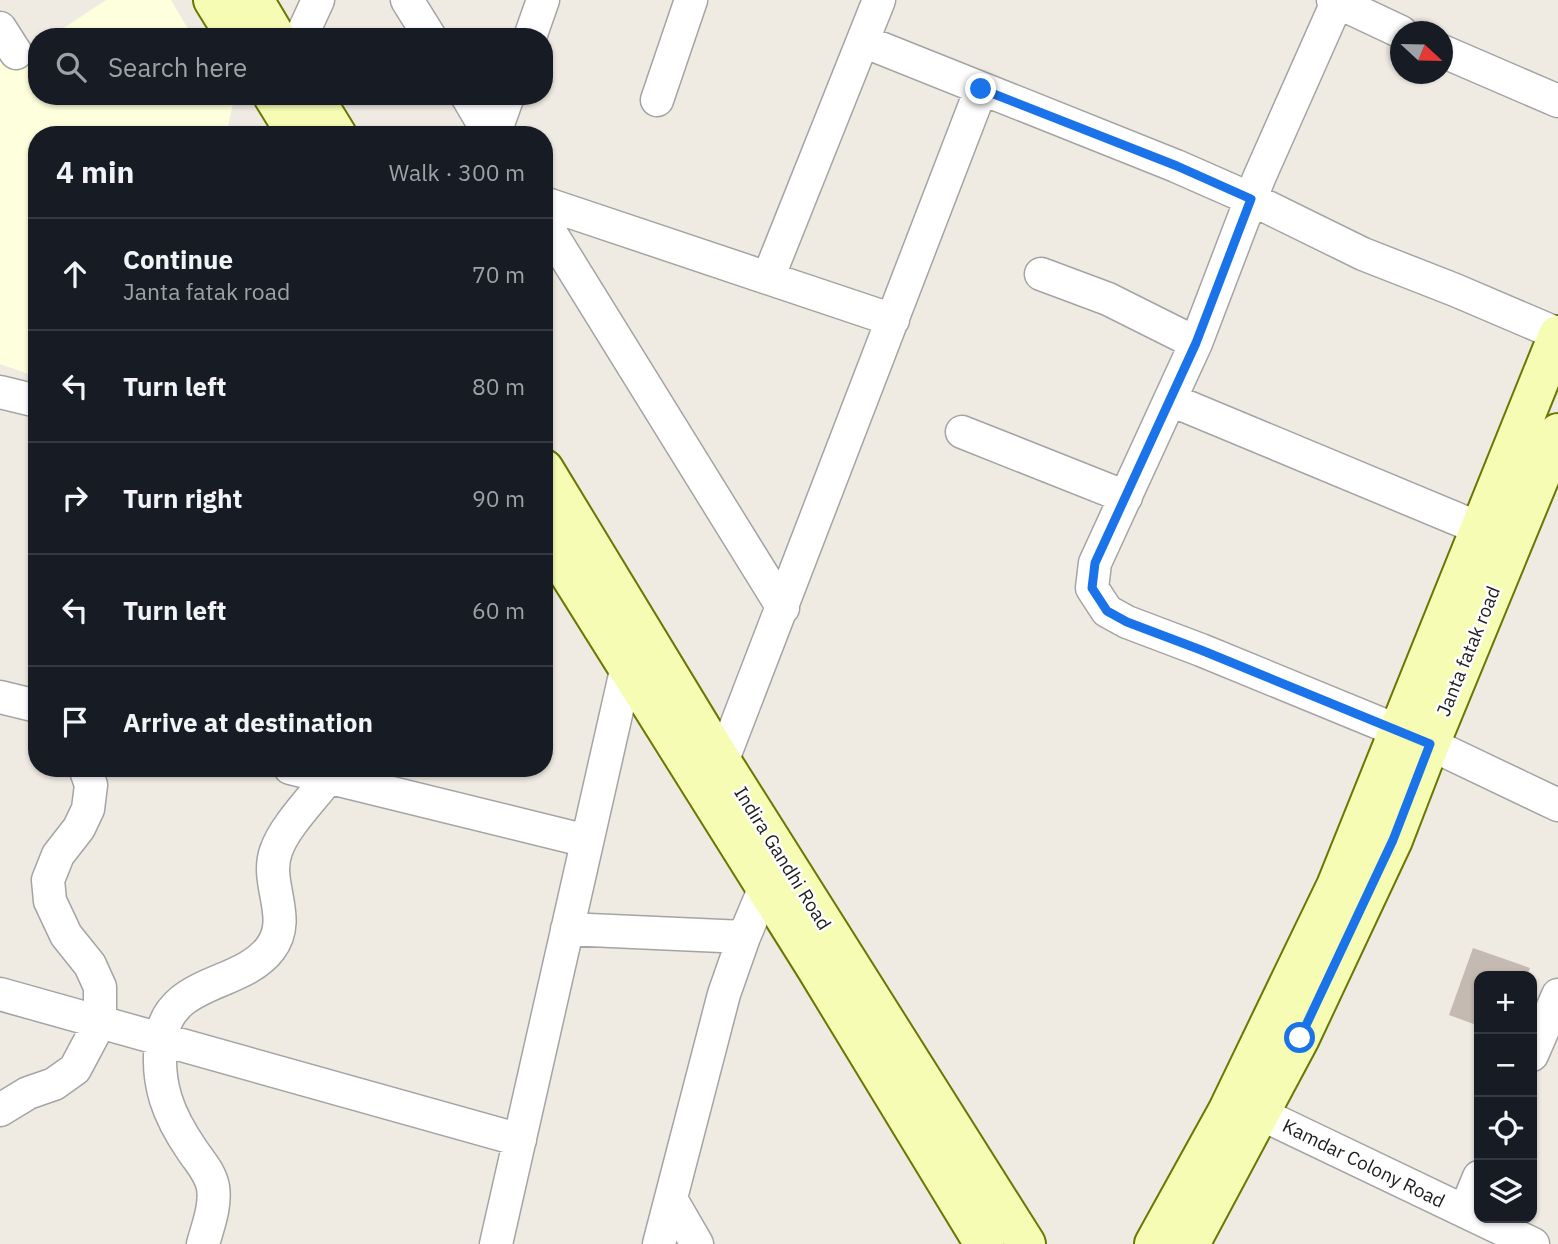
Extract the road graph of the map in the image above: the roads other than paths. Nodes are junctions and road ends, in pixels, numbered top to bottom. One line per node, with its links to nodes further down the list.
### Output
1 (213, 0): 10 (main road)
2 (254, 0): 11 (main road)
3 (318, 0): 12 (street)
4 (407, 0): 13 (street)
5 (543, 0): 14 (street)
6 (691, 0): 18 (street)
7 (879, 0): 15 (street)
8 (1336, 1): 9 (street); 28 (street)
9 (1390, 27)
10 (230, 28)
11 (271, 28)
12 (305, 28)
13 (424, 28)
14 (533, 28)
15 (863, 41): 17 (street); 32 (street)
16 (1453, 55): 19 (street)
17 (981, 89): 28 (street); 33 (street)
18 (657, 100)
19 (1558, 101)
20 (278, 105): 24 (main road)
21 (319, 105): 25 (main road)
22 (473, 105): 26 (street)
23 (504, 105): 27 (street)
24 (291, 126)
25 (331, 126)
26 (486, 126)
27 (496, 126)
28 (1251, 199): 34 (street); 35 (street)
29 (553, 206): 32 (street)
30 (553, 237): 45 (street)
31 (1041, 274): 35 (street)
32 (768, 278): 33 (street)
33 (893, 320): 45 (street)
34 (1558, 335): 42 (main road)
35 (1196, 343): 38 (street)
36 (0, 392): 37 (street)
37 (28, 399)
38 (1171, 400): 41 (street); 42 (street)
39 (962, 432): 41 (street)
40 (1558, 433): 50 (main road, Janta fatak road)
41 (1126, 497): 50 (street)
42 (1481, 529): 50 (main road)
43 (553, 532): 46 (main road, Indira Gandhi Road)
44 (553, 533): 47 (main road, Indira Gandhi Road)
45 (783, 608): 51 (street)
46 (637, 622): 47 (main road); 51 (main road, Indira Gandhi Road)
47 (627, 666): 56 (street); 58 (main road, Indira Gandhi Road)
48 (0, 697): 49 (street)
49 (28, 704)
50 (1413, 738): 55 (street); 66 (main road, Janta fatak road)
51 (722, 762): 57 (main road, Indira Gandhi Road)
52 (88, 777): 63 (street)
53 (324, 777): 54 (street)
54 (328, 778): 56 (street); 64 (street)
55 (1558, 805)
56 (587, 841): 59 (street)
57 (780, 852): 58 (main road); 77 (main road, Indira Gandhi Road)
58 (765, 887): 60 (street); 76 (main road, Indira Gandhi Road)
59 (567, 929): 60 (street); 68 (street)
60 (744, 937): 70 (street)
61 (0, 994): 63 (street)
62 (1557, 999): 65 (street)
63 (100, 1022): 64 (street); 67 (street)
64 (161, 1039): 68 (street); 72 (street)
65 (1537, 1044)
66 (1247, 1107): 71 (street, Kamdar Colony Road); 78 (main road); 79 (main road, Janta fatak road)
67 (0, 1110)
68 (520, 1140): 73 (street)
69 (1474, 1190): 71 (street)
70 (671, 1199): 74 (street); 75 (street)
71 (1465, 1212): 80 (street, Kamdar Colony Road)
72 (204, 1244)
73 (496, 1244)
74 (659, 1244)
75 (697, 1244)
76 (984, 1244)
77 (1026, 1244)
78 (1154, 1244)
79 (1190, 1244)
80 (1533, 1244)

